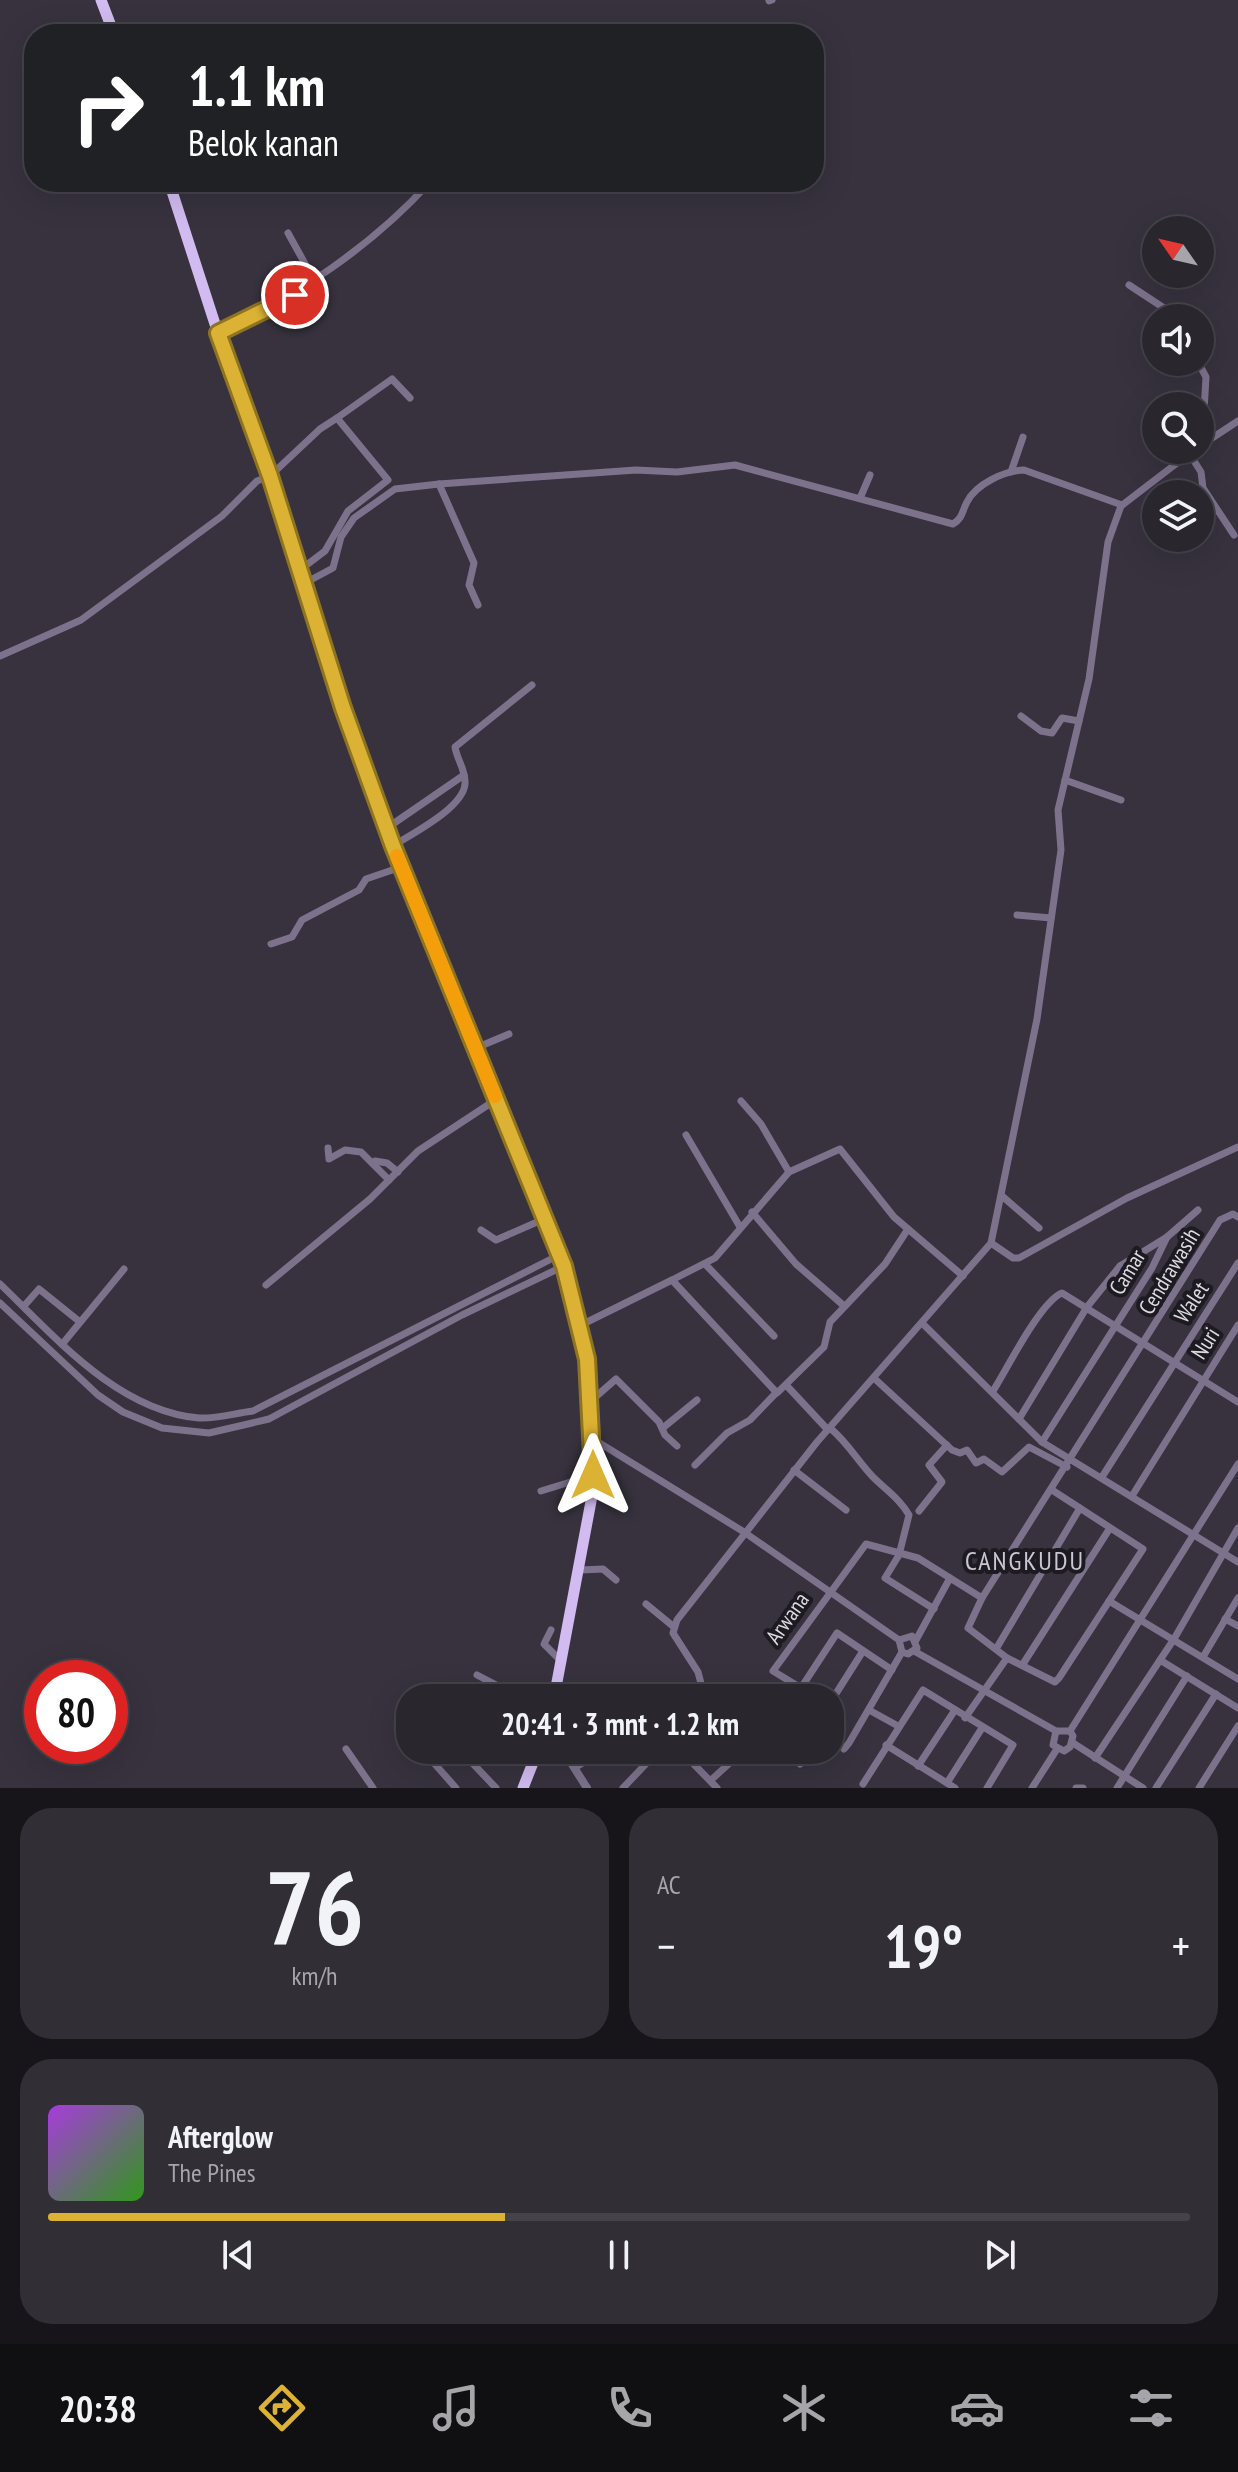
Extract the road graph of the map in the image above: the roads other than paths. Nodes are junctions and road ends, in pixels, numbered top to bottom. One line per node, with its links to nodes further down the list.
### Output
1 (101, 0): 2 (highway)
2 (110, 24)
3 (172, 192): 9 (highway)
4 (421, 192): 6 (street)
5 (288, 233): 6 (street)
6 (314, 280): 9 (street)
7 (1129, 285): 8 (street)
8 (1158, 304)
9 (218, 333): 19 (highway)
10 (410, 398): 11 (street)
11 (337, 418): 19 (street); 24 (street)
12 (1238, 421): 14 (street)
13 (1023, 437): 17 (street)
14 (1214, 437)
15 (1176, 464): 22 (street)
16 (1197, 464): 23 (street)
17 (1011, 472): 21 (street); 22 (street)
18 (870, 475): 21 (street)
19 (270, 476): 24 (highway); 27 (street)
20 (439, 484): 21 (street); 25 (street); 26 (street)
21 (861, 496)
22 (1122, 505): 30 (street)
23 (1234, 535)
24 (300, 570): 25 (highway)
25 (305, 583): 34 (highway)
26 (478, 605)
27 (0, 656)
28 (532, 685): 31 (street)
29 (1021, 716): 30 (street)
30 (1079, 721): 32 (street)
31 (464, 775): 34 (street); 35 (street)
32 (1065, 780): 33 (street); 38 (street)
33 (1121, 800)
34 (387, 828): 35 (highway)
35 (393, 846): 36 (highway)
36 (401, 867): 39 (street); 41 (highway)
37 (1017, 915): 38 (street)
38 (1051, 918): 51 (street)
39 (271, 944)
40 (509, 1034): 41 (street)
41 (476, 1048): 42 (highway)
42 (497, 1099): 48 (street); 55 (highway)
43 (741, 1101): 49 (street)
44 (686, 1135): 56 (street)
45 (1238, 1147): 61 (street)
46 (328, 1148): 47 (street)
47 (374, 1161): 48 (street); 50 (street)
48 (398, 1172): 50 (street)
49 (789, 1172): 53 (street); 58 (street)
50 (389, 1180): 71 (street)
51 (1002, 1196): 57 (street); 61 (street)
52 (1198, 1210): 60 (street)
53 (752, 1212): 56 (street); 73 (street)
54 (1238, 1217): 85 (street, Cendrawasih)
55 (544, 1219): 59 (street); 62 (highway)
56 (740, 1227): 64 (street)
57 (1039, 1228)
58 (908, 1229): 68 (street); 73 (street)
59 (481, 1230)
60 (1167, 1237): 65 (street); 81 (street, Camar)
61 (991, 1243): 68 (street)
62 (562, 1260): 80 (highway); 91 (street); 97 (street)
63 (1238, 1263): 86 (street, Walet)
64 (706, 1265): 69 (street); 83 (street)
65 (1120, 1266): 67 (street); 76 (street)
66 (124, 1269): 78 (street)
67 (1130, 1272)
68 (963, 1276): 79 (street)
69 (672, 1280): 80 (street); 93 (street)
70 (0, 1284): 72 (street)
71 (266, 1285)
72 (14, 1297): 74 (street); 75 (street)
73 (843, 1305): 89 (street)
74 (4, 1306): 77 (street); 97 (street)
75 (24, 1306): 78 (street); 84 (street)
76 (1087, 1307): 81 (street); 92 (street); 98 (street)
77 (0, 1317)
78 (80, 1322): 84 (street)
79 (923, 1324): 87 (street); 92 (street)
80 (581, 1325): 94 (highway)
81 (1116, 1325): 85 (street); 102 (street, Camar)
82 (1238, 1325): 88 (street, Nuri)
83 (774, 1336)
84 (64, 1342): 91 (street)
85 (1145, 1343): 86 (street); 105 (street, Cendrawasih)
86 (1174, 1362): 88 (street); 111 (street, Walet)
87 (875, 1379): 100 (street); 103 (street)
88 (1203, 1380): 96 (street); 114 (street, Nuri)
89 (787, 1386): 93 (street); 100 (street)
90 (1238, 1388): 96 (street)
91 (291, 1391): 97 (street)
92 (993, 1391): 98 (street)
93 (775, 1394): 107 (street)
94 (592, 1400): 99 (street); 101 (highway)
95 (697, 1400): 99 (street)
96 (1235, 1400)
97 (297, 1404)
98 (1019, 1419): 102 (street)
99 (664, 1427): 104 (street)
100 (829, 1429): 109 (street); 123 (street)
101 (593, 1439): 110 (highway); 120 (street)
102 (1042, 1442): 105 (street)
103 (947, 1445): 108 (street); 117 (street)
104 (677, 1446)
105 (1073, 1459): 108 (street, Cendrawasih); 111 (street)
106 (1238, 1464): 121 (street)
107 (695, 1465)
108 (1067, 1467): 112 (street, Cendrawasih)
109 (794, 1470): 116 (street); 120 (street)
110 (593, 1475): 113 (street); 125 (highway)
111 (1102, 1477): 114 (street)
112 (1052, 1490): 115 (street); 129 (street, Cendrawasih)
113 (541, 1491)
114 (1132, 1496): 121 (street)
115 (1080, 1508): 118 (street); 142 (street)
116 (846, 1510)
117 (919, 1511)
118 (1110, 1528): 131 (street); 150 (street)
119 (1238, 1528): 122 (street)
120 (744, 1532): 128 (street); 137 (street)
121 (1193, 1535): 122 (street); 134 (street)
122 (1223, 1554): 124 (street); 139 (street)
123 (899, 1555): 126 (street); 128 (street); 133 (street)
124 (1238, 1562)
125 (581, 1570): 127 (street); 149 (highway)
126 (950, 1578): 129 (street); 133 (street)
127 (616, 1580)
128 (828, 1591): 140 (street); 143 (street, Arwana)
129 (982, 1598): 142 (street, Cendrawasih)
130 (1238, 1598): 135 (street)
131 (1109, 1601): 134 (street); 150 (street)
132 (646, 1604): 137 (street)
133 (934, 1609): 141 (street)
134 (1140, 1619): 139 (street); 169 (street)
135 (1225, 1619): 136 (street); 146 (street)
136 (1238, 1626)
137 (674, 1627): 157 (street)
138 (551, 1630): 149 (street)
139 (1174, 1639): 146 (street); 148 (street)
140 (899, 1640): 141 (street); 145 (street)
141 (916, 1640): 144 (street)
142 (996, 1649): 147 (street)
143 (863, 1651): 151 (street, Arwana); 158 (street)
144 (914, 1651): 145 (street); 159 (street)
145 (902, 1652): 151 (street)
146 (1203, 1657): 154 (street)
147 (1007, 1658): 150 (street); 159 (street)
148 (1160, 1660): 153 (street); 175 (street)
149 (562, 1662): 156 (highway)
150 (1023, 1664)
151 (892, 1670): 162 (street)
152 (477, 1675): 155 (street)
153 (1187, 1676): 160 (street); 186 (street)
154 (1238, 1679)
155 (494, 1684)
156 (557, 1684)
157 (701, 1684)
158 (842, 1684)
159 (985, 1690): 164 (street); 168 (street)
160 (1216, 1694): 161 (street); 205 (street)
161 (1238, 1708)
162 (869, 1710): 165 (street); 173 (street)
163 (955, 1710): 164 (street); 165 (street); 184 (street)
164 (965, 1718): 167 (street)
165 (898, 1726): 171 (street)
166 (1238, 1726): 190 (street)
167 (982, 1728): 188 (street); 199 (street)
168 (1056, 1731): 169 (street); 174 (street)
169 (1070, 1731): 170 (street)
170 (1073, 1743): 174 (street); 175 (street)
171 (886, 1745): 184 (street); 189 (street)
172 (346, 1749): 191 (street)
173 (844, 1749)
174 (1057, 1749): 200 (street)
175 (1095, 1758): 186 (street)
176 (435, 1764): 192 (street)
177 (473, 1764): 193 (street)
178 (532, 1764): 194 (highway)
179 (574, 1764): 185 (street)
180 (581, 1764): 185 (street)
181 (646, 1764): 196 (street)
182 (694, 1764): 187 (street)
183 (729, 1764): 187 (street)
184 (918, 1766): 188 (street)
185 (576, 1767): 195 (street)
186 (1124, 1776): 203 (street); 204 (street)
187 (711, 1780): 197 (street)
188 (947, 1783): 198 (street)
189 (863, 1784)
190 (1201, 1785): 206 (street)
191 (373, 1788)
192 (456, 1788)
193 (496, 1788)
194 (523, 1788)
195 (587, 1788)
196 (623, 1788)
197 (717, 1788)
198 (955, 1788)
199 (987, 1788)
200 (1032, 1788)
201 (1076, 1788): 202 (street)
202 (1083, 1788)
203 (1117, 1788)
204 (1143, 1788)
205 (1156, 1788)
206 (1212, 1788)

